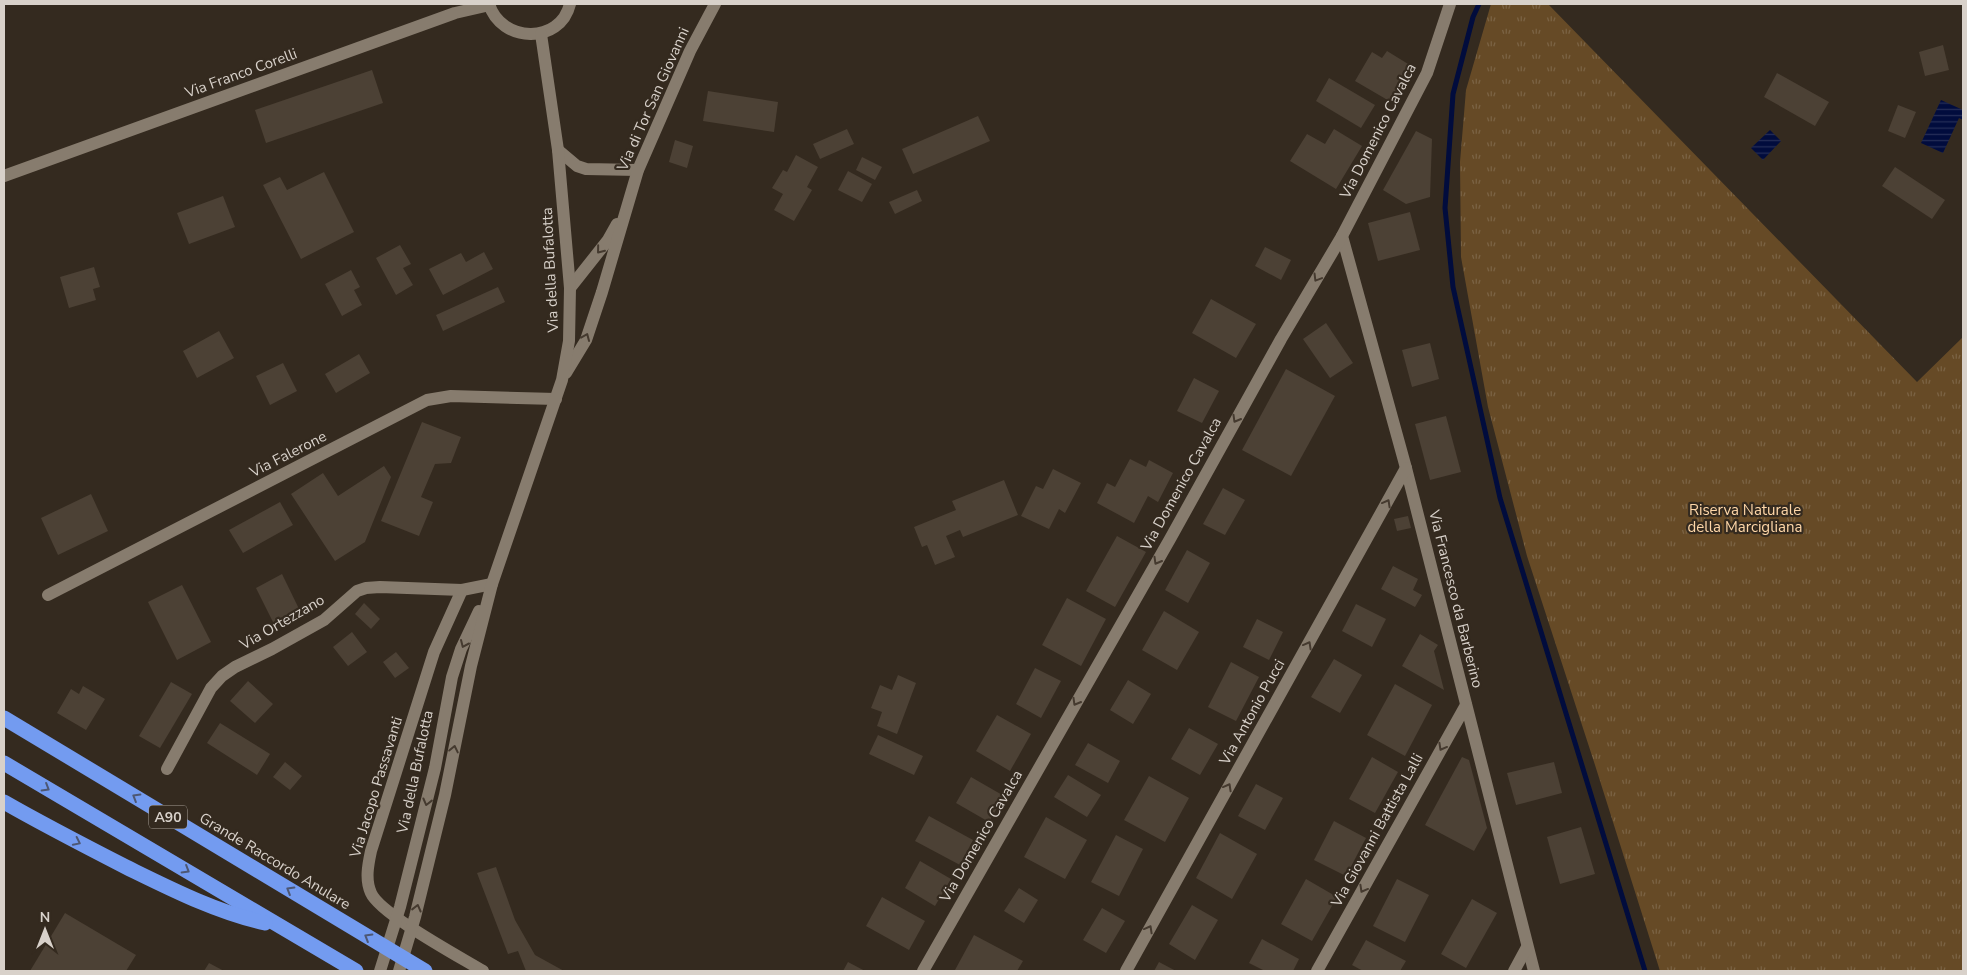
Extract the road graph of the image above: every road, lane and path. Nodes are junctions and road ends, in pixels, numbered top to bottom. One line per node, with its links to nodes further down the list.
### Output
1 (490, 4): 5 (street); 8 (street, Via Franco Corelli)
2 (570, 4): 5 (street)
3 (715, 4): 7 (street, Via di Tor San Giovanni)
4 (1450, 4): 10 (street, Via Domenico Cavalca)
5 (541, 34): 6 (street, Via della Bufalotta)
6 (558, 150): 7 (street); 11 (street, Via della Bufalotta)
7 (638, 170): 9 (street, Via di Tor San Giovanni)
8 (4, 176)
9 (626, 209): 11 (street, one-way to 11); 12 (street, one-way to 9)
10 (1342, 236): 14 (street, Via Francesco da Barberino); 30 (street, Via Domenico Cavalca, one-way to 30)
11 (570, 288): 12 (street, Via della Bufalotta)
12 (562, 380): 13 (street, Via della Bufalotta)
13 (556, 398): 15 (street, Via della Bufalotta); 17 (street, Via Falerone)
14 (1406, 468): 18 (street, Via Francesco da Barberino); 31 (street, Via Antonio Pucci, one-way to 14)
15 (492, 584): 16 (street, Via Ortezzano); 26 (street, Via della Bufalotta, one-way to 26); 27 (street, Via della Bufalotta, one-way to 15)
16 (462, 590): 21 (street, Via Ortezzano); 29 (street, Via Jacopo Passavanti)
17 (48, 595)
18 (1466, 705): 24 (street, Via Francesco da Barberino); 32 (street, Via Giovanni Battista Lalli, one-way to 32)
19 (4, 718): 28 (highway, Grande Raccordo Anulare / A90, one-way to 19)
20 (4, 763): 23 (highway, A90, one-way to 23)
21 (167, 770)
22 (4, 802): 23 (highway, one-way to 23)
23 (280, 926): 25 (highway, A90)
24 (1527, 947): 33 (street); 34 (street, Via Francesco da Barberino)
25 (356, 971)
26 (380, 971)
27 (399, 971)
28 (425, 971)
29 (483, 971)
30 (923, 971)
31 (1126, 971)
32 (1317, 971)
33 (1514, 971)
34 (1534, 971)

